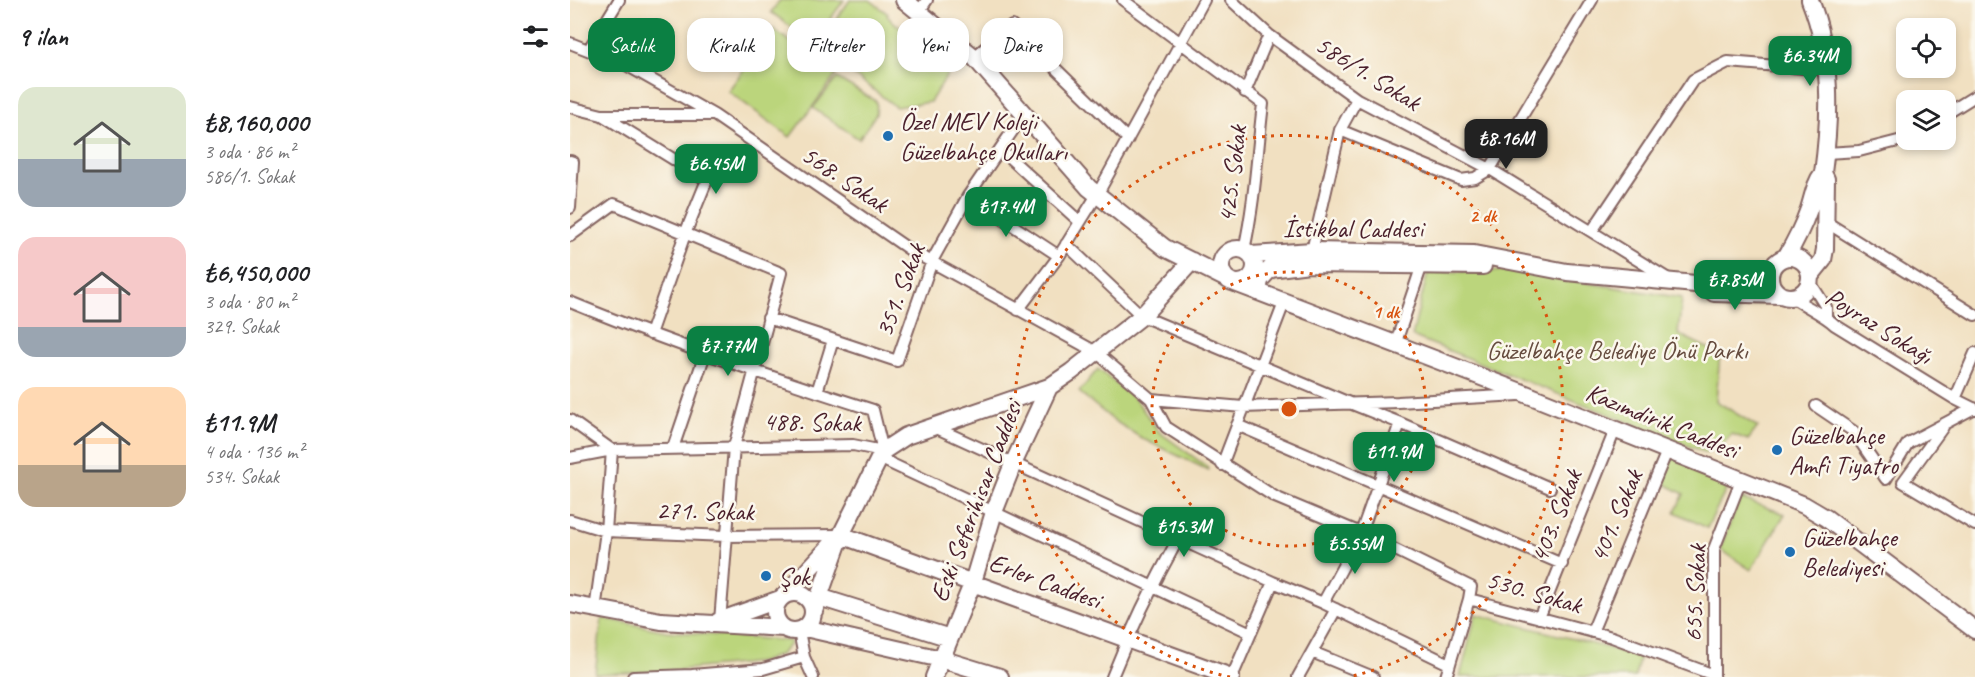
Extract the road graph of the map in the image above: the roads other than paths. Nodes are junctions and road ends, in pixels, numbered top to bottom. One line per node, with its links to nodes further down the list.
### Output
1 (619, 0): 9 (street)
2 (904, 0): 8 (main road, Kazımdirik Caddesi)
3 (1123, 0): 12 (street)
4 (1204, 0): 12 (street)
5 (1231, 0): 10 (street, 586/1. Sokak)
6 (1592, 0): 31 (street)
7 (1810, 0): 15 (main road)
8 (923, 6): 14 (main road, Kazımdirik Caddesi)
9 (608, 18)
10 (1269, 35): 17 (street); 19 (street, 586/1. Sokak)
11 (570, 43): 13 (street, 568. Sokak)
12 (1180, 43): 17 (street); 26 (street)
13 (588, 49)
14 (974, 57): 22 (main road, Kazımdirik Caddesi); 26 (street)
15 (1827, 70): 29 (main road); 38 (street)
16 (638, 72): 24 (street, 568. Sokak)
17 (1245, 92): 43 (street, 425. Sokak)
18 (1975, 96): 21 (street)
19 (1357, 99): 25 (street); 31 (street, 586/1. Sokak)
20 (570, 106): 23 (street)
21 (1956, 108)
22 (1024, 114): 28 (street, 351. Sokak); 33 (main road, Kazımdirik Caddesi)
23 (602, 115): 24 (street); 39 (street)
24 (714, 115): 45 (street, 568. Sokak)
25 (1340, 130): 31 (street); 42 (street)
26 (1128, 139): 33 (street)
27 (1896, 140): 29 (street)
28 (1000, 149): 34 (street, 351. Sokak); 36 (street)
29 (1826, 153): 32 (main road)
30 (571, 161): 35 (street)
31 (1490, 170): 38 (street, 586/1. Sokak)
32 (1823, 172): 37 (main road); 47 (main road)
33 (1097, 195): 36 (street); 46 (main road, Kazımdirik Caddesi)
34 (968, 196): 44 (street); 45 (street, 351. Sokak)
35 (570, 208)
36 (1080, 222): 41 (street)
37 (1826, 222): 51 (main road); 60 (street)
38 (1592, 231): 53 (street, 586/1. Sokak)
39 (686, 234): 40 (street); 63 (street); 64 (street)
40 (570, 236)
41 (1066, 244): 44 (street); 61 (street)
42 (1312, 251): 43 (main road, İstikbal Caddesi); 50 (main road, İstikbal Caddesi)
43 (1241, 252): 46 (main road, İstikbal Caddesi); 49 (main road); 52 (main road)
44 (1059, 256): 59 (street)
45 (932, 261): 59 (street, 568. Sokak); 65 (street, 351. Sokak)
46 (1192, 261): 52 (main road, Kazımdirik Caddesi); 61 (main road, Eski Seferihisar Caddesi)
47 (1779, 262): 51 (main road); 54 (main road, İstikbal Caddesi); 56 (main road)
48 (1422, 265): 49 (main road); 50 (main road); 66 (street)
49 (1262, 270): 52 (main road); 55 (main road)
50 (1567, 272): 53 (main road, İstikbal Caddesi)
51 (1810, 279): 56 (main road); 62 (street)
52 (1230, 280): 55 (main road, Kazımdirik Caddesi)
53 (1675, 283): 54 (main road, İstikbal Caddesi)
54 (1706, 285): 56 (main road, İstikbal Caddesi)
55 (1258, 292): 58 (main road, Kazımdirik Caddesi)
56 (1786, 296): 62 (street, Poyraz Sokağı)
57 (570, 302): 64 (street)
58 (1284, 303): 66 (main road, Kazımdirik Caddesi); 70 (street)
59 (1018, 310): 67 (street, 568. Sokak)
60 (1975, 315)
61 (1142, 316): 67 (main road, Eski Seferihisar Caddesi); 70 (street)
62 (1826, 316): 76 (street, Poyraz Sokağı)
63 (768, 318): 65 (street); 71 (street)
64 (650, 334): 69 (street)
65 (833, 339): 73 (street)
66 (1395, 345): 74 (main road, Kazımdirik Caddesi)
67 (1096, 352): 72 (main road, Eski Seferihisar Caddesi); 75 (street, 530. Sokak)
68 (1975, 353): 76 (street)
69 (705, 354): 71 (street); 88 (street)
70 (1260, 364): 77 (street); 79 (street)
71 (753, 371): 73 (street); 87 (street)
72 (1049, 387): 85 (main road, 488. Sokak); 93 (main road, Eski Seferihisar Caddesi)
73 (817, 392): 91 (street)
74 (1526, 394): 77 (street); 86 (main road, Kazımdirik Caddesi)
75 (1151, 399): 79 (street); 94 (street, 530. Sokak)
76 (1955, 399): 80 (street, Poyraz Sokağı)
77 (1352, 404): 79 (street); 82 (street)
78 (1816, 406): 83 (street)
79 (1243, 407): 84 (street)
80 (1975, 408): 83 (street)
81 (570, 420): 89 (street)
82 (1401, 423): 96 (street); 97 (street)
83 (1946, 423): 100 (street)
84 (1237, 425): 94 (street); 96 (street)
85 (932, 426): 91 (main road, 488. Sokak); 93 (street)
86 (1615, 430): 90 (main road, Kazımdirik Caddesi); 106 (street, 403. Sokak)
87 (734, 447): 88 (street, 488. Sokak); 91 (street, 488. Sokak); 104 (street)
88 (673, 448): 89 (street, 488. Sokak)
89 (612, 450): 92 (street, 488. Sokak); 101 (street)
90 (1667, 451): 95 (main road, Kazımdirik Caddesi); 121 (street, 401. Sokak)
91 (881, 454): 98 (street); 103 (main road)
92 (570, 458)
93 (1013, 464): 98 (main road, Eski Seferihisar Caddesi); 105 (street)
94 (1222, 465): 102 (street, 530. Sokak)
95 (1741, 480): 120 (main road, Kazımdirik Caddesi); 131 (street, 655. Sokak)
96 (1378, 486): 102 (street); 106 (street)
97 (1550, 488)
98 (994, 512): 107 (main road, Eski Seferihisar Caddesi); 109 (street)
99 (570, 520): 101 (street, 271. Sokak)
100 (1975, 525)
101 (606, 531): 104 (street, 271. Sokak); 116 (street)
102 (1361, 533): 111 (street, 530. Sokak); 112 (street)
103 (841, 535): 104 (street, 271. Sokak); 107 (main road, Erler Caddesi); 110 (main road); 114 (main road)
104 (726, 536): 118 (street)
105 (1178, 539): 108 (street); 109 (street)
106 (1562, 564): 117 (street, 403. Sokak)
107 (973, 582): 123 (main road, Eski Seferihisar Caddesi); 124 (main road, Erler Caddesi)
108 (1273, 582): 112 (street); 122 (street)
109 (1151, 586): 122 (street); 124 (street)
110 (782, 597): 114 (main road); 118 (main road); 119 (main road)
111 (1470, 599): 117 (street, 530. Sokak); 128 (street)
112 (1323, 603): 115 (street)
113 (570, 604): 116 (main road)
114 (816, 604): 119 (main road); 123 (main road)
115 (1336, 609): 125 (street); 128 (street)
116 (595, 610): 118 (main road)
117 (1539, 618): 121 (street, 530. Sokak)
118 (716, 622): 119 (main road)
119 (796, 629): 126 (street); 127 (main road)
120 (1975, 630)
121 (1592, 632): 131 (street, 530. Sokak)
122 (1251, 633): 137 (street)
123 (950, 638): 127 (main road, Eski Seferihisar Caddesi)
124 (1127, 639): 136 (street); 137 (main road, Erler Caddesi)
125 (1312, 652): 138 (street); 139 (street)
126 (804, 657): 129 (street); 133 (street)
127 (941, 659): 134 (main road, Eski Seferihisar Caddesi); 135 (main road)
128 (1449, 664): 140 (street)
129 (763, 673): 130 (street)
130 (692, 676): 132 (street)
131 (1714, 676)
132 (633, 677)
133 (813, 677)
134 (934, 677)
135 (1000, 677)
136 (1112, 677)
137 (1232, 677)
138 (1298, 677)
139 (1373, 677)
140 (1446, 677)

